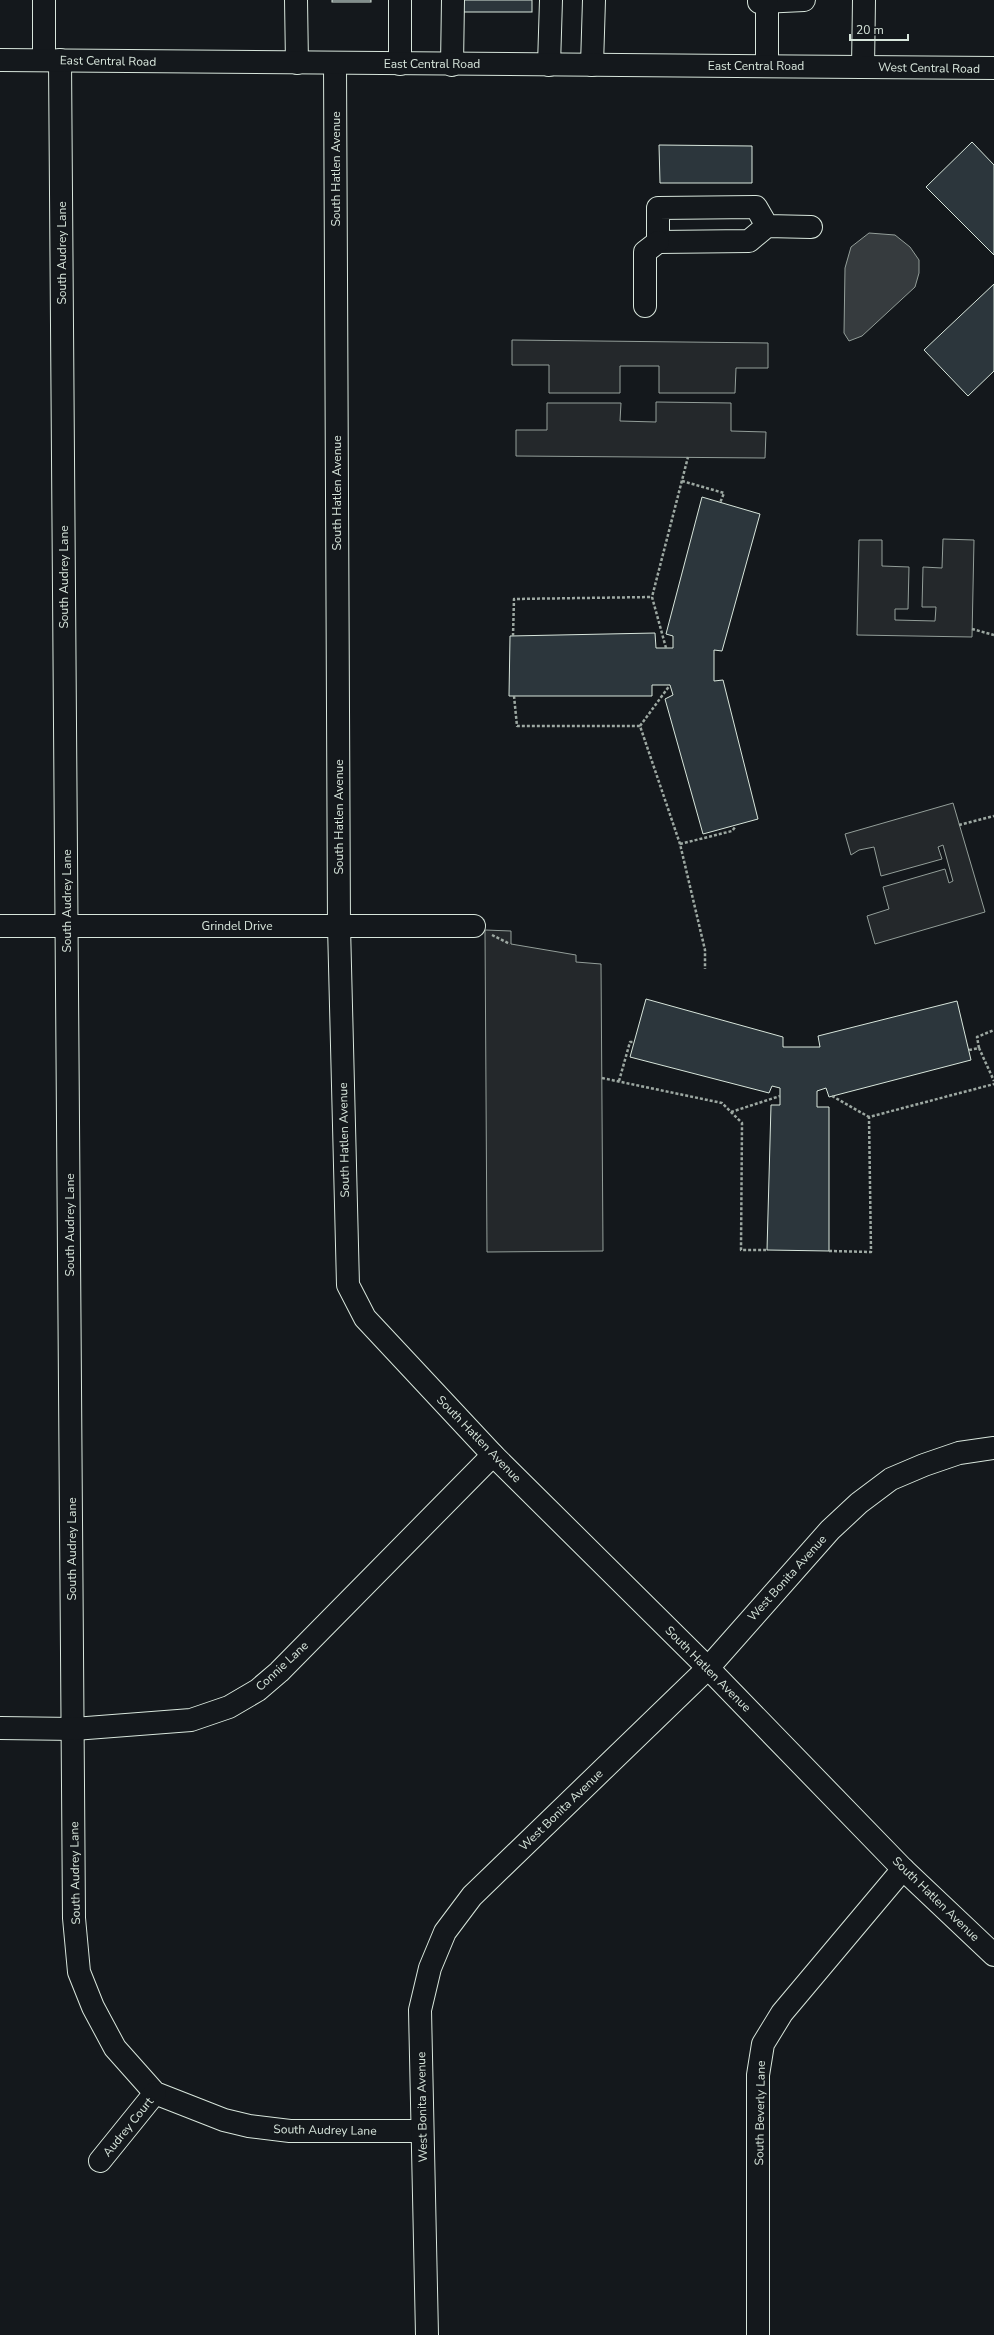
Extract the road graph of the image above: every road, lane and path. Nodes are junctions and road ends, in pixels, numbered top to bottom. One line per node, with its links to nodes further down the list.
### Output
1 (44, 0): 11 (street, South Audrey Lane)
2 (296, 0): 12 (street)
3 (400, 0): 14 (street)
4 (453, 0): 15 (street)
5 (551, 0): 16 (street)
6 (594, 0): 17 (street)
7 (804, 0): 9 (street)
8 (864, 0): 19 (street)
9 (761, 1): 18 (street)
10 (0, 60): 11 (street, East Central Road)
11 (52, 60): 12 (street, East Central Road); 41 (street, South Audrey Lane)
12 (297, 63): 13 (street, East Central Road)
13 (335, 64): 14 (street, East Central Road); 42 (street, South Hatlen Avenue)
14 (400, 64): 15 (street, East Central Road)
15 (452, 64): 16 (street, East Central Road)
16 (549, 65): 17 (street, East Central Road)
17 (592, 66): 18 (street, East Central Road)
18 (767, 66): 19 (street, East Central Road)
19 (863, 67): 20 (street, West Central Road)
20 (994, 68)
21 (766, 226): 22 (street); 23 (street); 23 (street)
22 (811, 227)
23 (658, 242): 24 (street)
24 (645, 306)
25 (688, 458): 26 (path)
26 (682, 481): 27 (path); 28 (path)
27 (720, 502)
28 (652, 597): 31 (path); 32 (path)
29 (972, 629): 30 (path)
30 (994, 635)
31 (513, 636)
32 (666, 648)
33 (670, 685): 35 (path)
34 (514, 696): 35 (path)
35 (640, 726): 39 (path)
36 (994, 816): 37 (path)
37 (959, 825)
38 (736, 826): 39 (path)
39 (680, 844): 44 (path)
40 (0, 926): 41 (street, Grindel Drive)
41 (67, 926): 42 (street, Grindel Drive); 63 (street, South Audrey Lane)
42 (339, 926): 43 (street, Grindel Drive); 60 (street, South Hatlen Avenue)
43 (474, 926)
44 (705, 969)
45 (994, 1030): 47 (path)
46 (634, 1042): 50 (path)
47 (979, 1048): 48 (path); 51 (path)
48 (969, 1050)
49 (602, 1078): 50 (path)
50 (619, 1081): 55 (path)
51 (994, 1081)
52 (994, 1084): 56 (path)
53 (780, 1096): 55 (path)
54 (832, 1096): 56 (path)
55 (731, 1112): 57 (path)
56 (869, 1117): 58 (path)
57 (768, 1250)
58 (829, 1251)
59 (994, 1448): 61 (street, West Bonita Avenue)
60 (493, 1455): 61 (street, South Hatlen Avenue); 63 (street, Connie Lane)
61 (708, 1668): 64 (street, South Hatlen Avenue); 67 (street, West Bonita Avenue)
62 (0, 1728): 63 (street, Connie Lane)
63 (74, 1729): 66 (street, South Audrey Lane)
64 (903, 1869): 65 (street, South Hatlen Avenue); 70 (street, South Beverly Lane)
65 (994, 1955)
66 (155, 2093): 67 (street, South Audrey Lane); 68 (street, Audrey Court)
67 (422, 2131): 69 (street, West Bonita Avenue)
68 (100, 2161)
69 (427, 2335)
70 (758, 2335)

